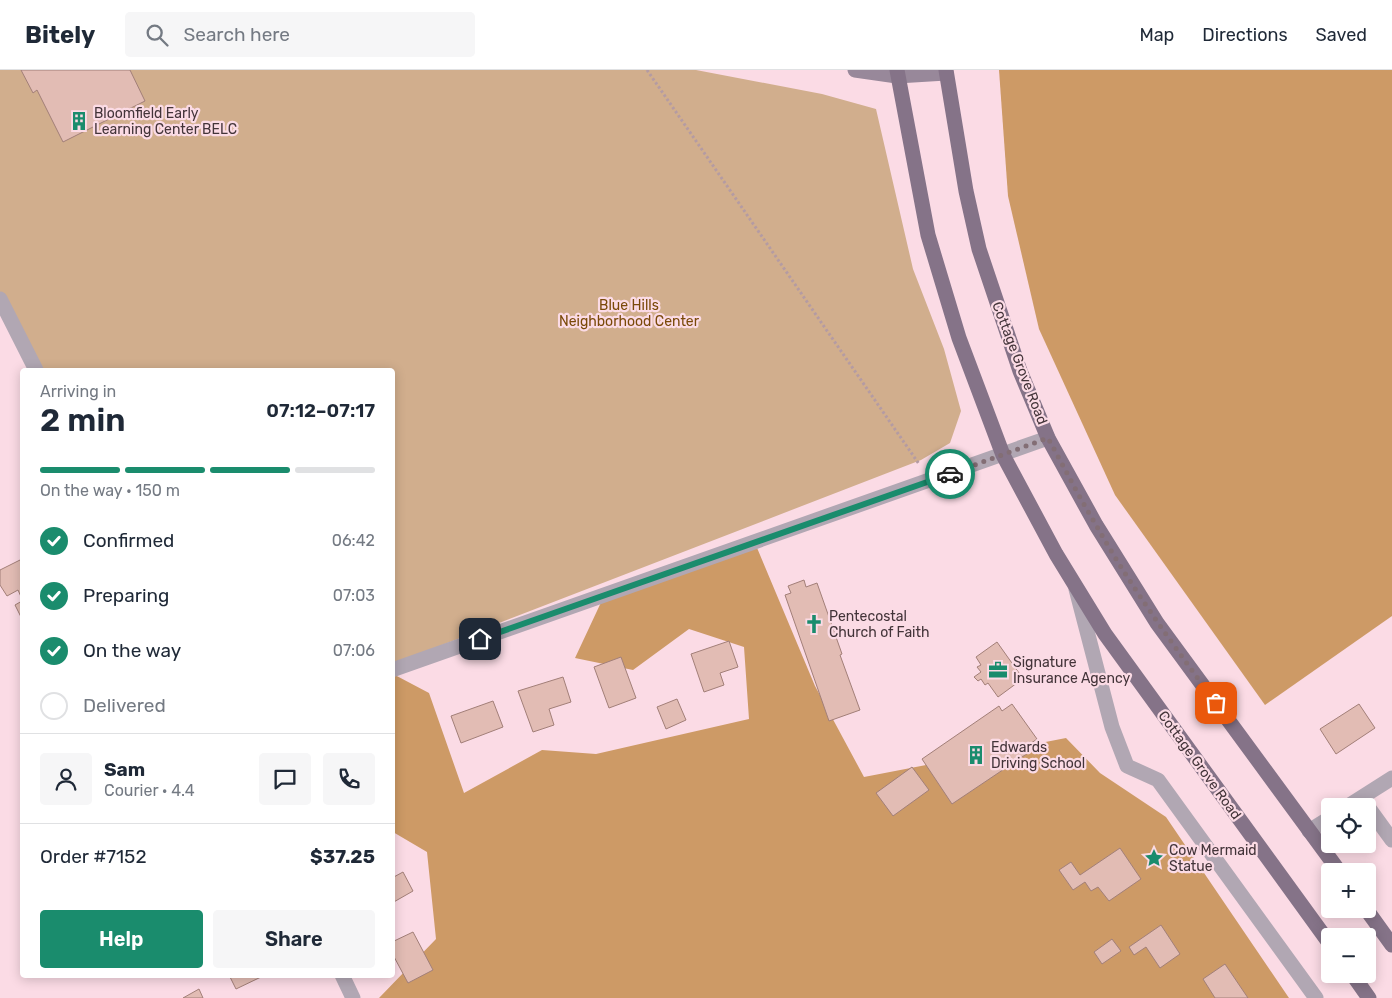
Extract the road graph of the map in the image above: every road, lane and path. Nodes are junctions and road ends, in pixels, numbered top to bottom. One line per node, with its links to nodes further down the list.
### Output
1 (647, 70): 9 (path)
2 (855, 70): 4 (street)
3 (946, 71): 4 (street); 7 (main road, Cottage Grove Road)
4 (897, 73): 8 (main road, Cottage Grove Road)
5 (0, 299): 6 (street)
6 (35, 368)
7 (1048, 438): 8 (street); 16 (main road, Cottage Grove Road)
8 (1003, 455): 9 (street); 10 (main road, Cottage Grove Road)
9 (931, 481): 11 (street)
10 (1074, 583): 20 (main road, Cottage Grove Road); 25 (street, Cottage Grove Road)
11 (395, 669)
12 (1392, 778): 13 (street)
13 (1371, 798)
14 (1376, 819): 17 (street)
15 (1321, 823): 16 (street)
16 (1310, 830): 18 (main road, Cottage Grove Road)
17 (1392, 840)
18 (1333, 863)
19 (1373, 918): 21 (main road)
20 (1321, 932)
21 (1392, 944)
22 (343, 978): 24 (street)
23 (1358, 983): 26 (main road)
24 (353, 998)
25 (1316, 998)
26 (1369, 998)

